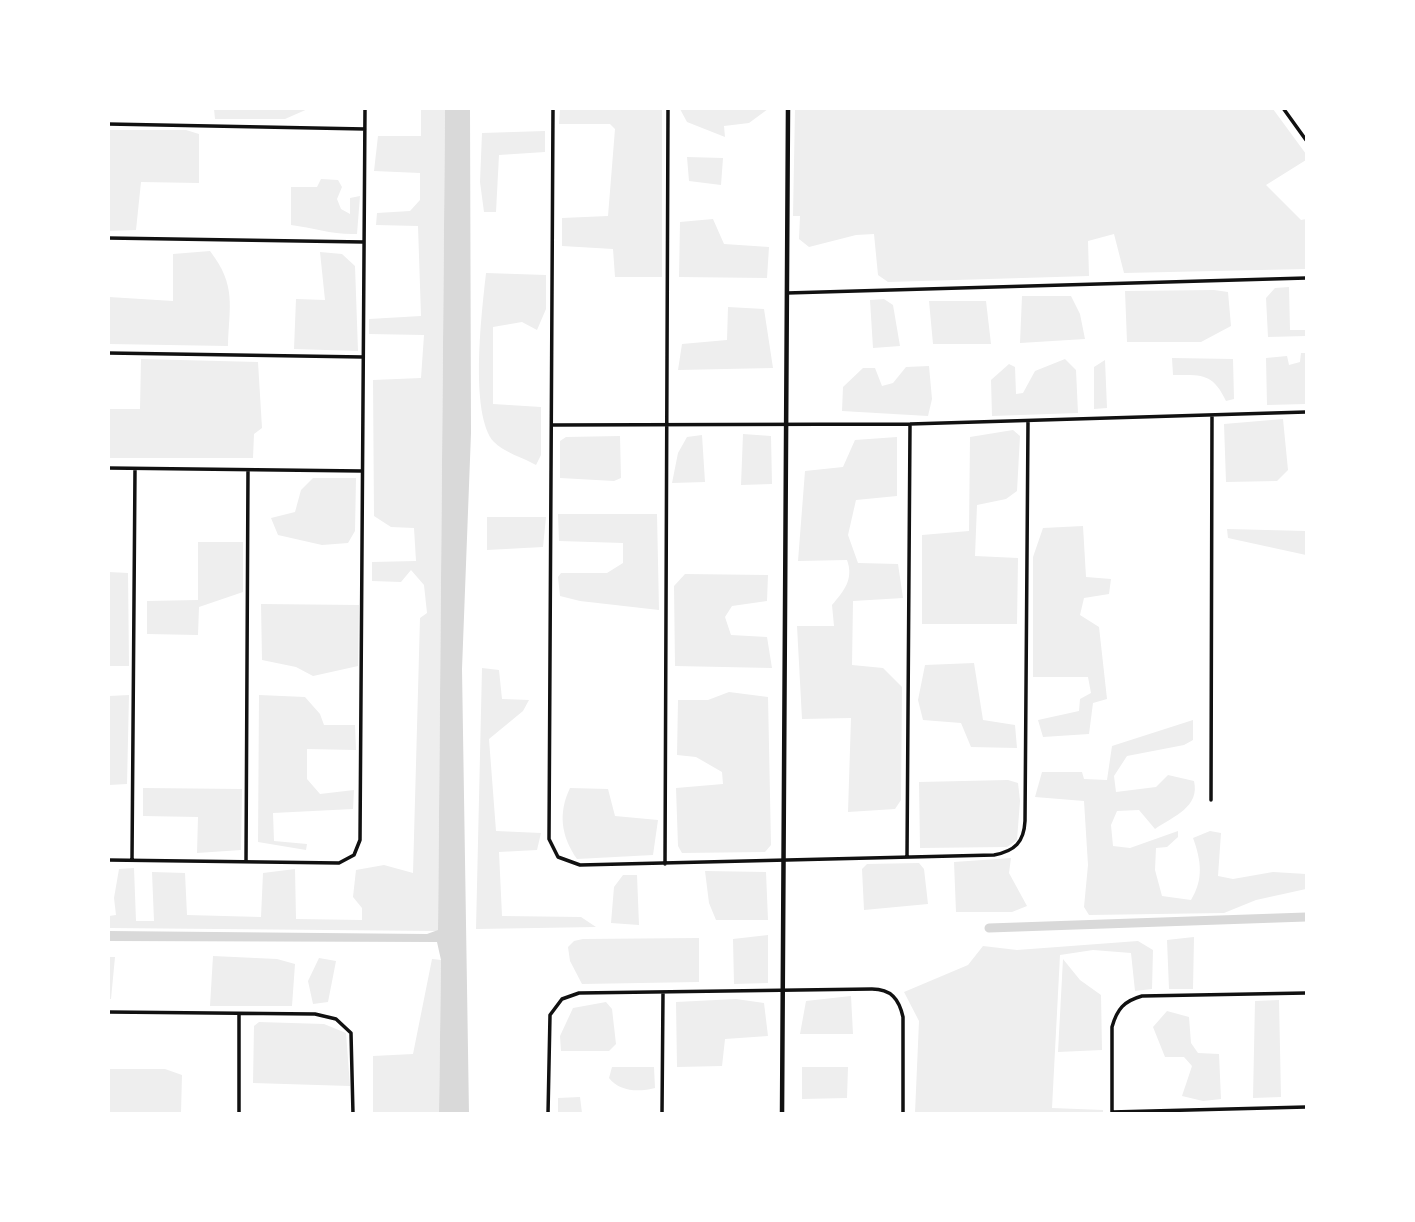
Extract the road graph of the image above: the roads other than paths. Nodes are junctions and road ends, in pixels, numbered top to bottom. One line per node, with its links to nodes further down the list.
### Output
1 (365, 108): 7 (street)
2 (553, 108): 19 (street)
3 (668, 108): 21 (street)
4 (788, 108): 12 (street)
5 (1283, 108): 8 (street)
6 (108, 124): 7 (street)
7 (365, 128): 10 (street)
8 (1307, 140)
9 (108, 238): 10 (street)
10 (364, 243): 14 (street)
11 (1307, 278): 12 (street)
12 (787, 293): 20 (street)
13 (108, 353): 14 (street)
14 (363, 357): 25 (street)
15 (1307, 412): 16 (street)
16 (1212, 415): 17 (street); 26 (street)
17 (1028, 422): 18 (street); 27 (street)
18 (910, 424): 20 (street); 27 (street)
19 (552, 425): 21 (street); 32 (street)
20 (786, 425): 21 (street); 30 (street)
21 (666, 426): 32 (street)
22 (108, 468): 23 (street)
23 (135, 469): 24 (street); 29 (street)
24 (248, 470): 25 (street); 31 (street)
25 (362, 471): 31 (street)
26 (1211, 800)
27 (907, 857): 30 (street)
28 (108, 860): 29 (street)
29 (132, 860): 31 (street)
30 (784, 861): 32 (street); 33 (street)
31 (246, 862)
32 (665, 864)
33 (783, 990): 34 (street); 44 (street); 45 (street)
34 (663, 993): 42 (street); 43 (street)
35 (1307, 993): 39 (street)
36 (108, 1012): 37 (street)
37 (239, 1014): 40 (street); 41 (street)
38 (1307, 1107): 39 (street)
39 (1112, 1113)
40 (239, 1114)
41 (353, 1114)
42 (548, 1114)
43 (662, 1114)
44 (782, 1114)
45 (903, 1114)

